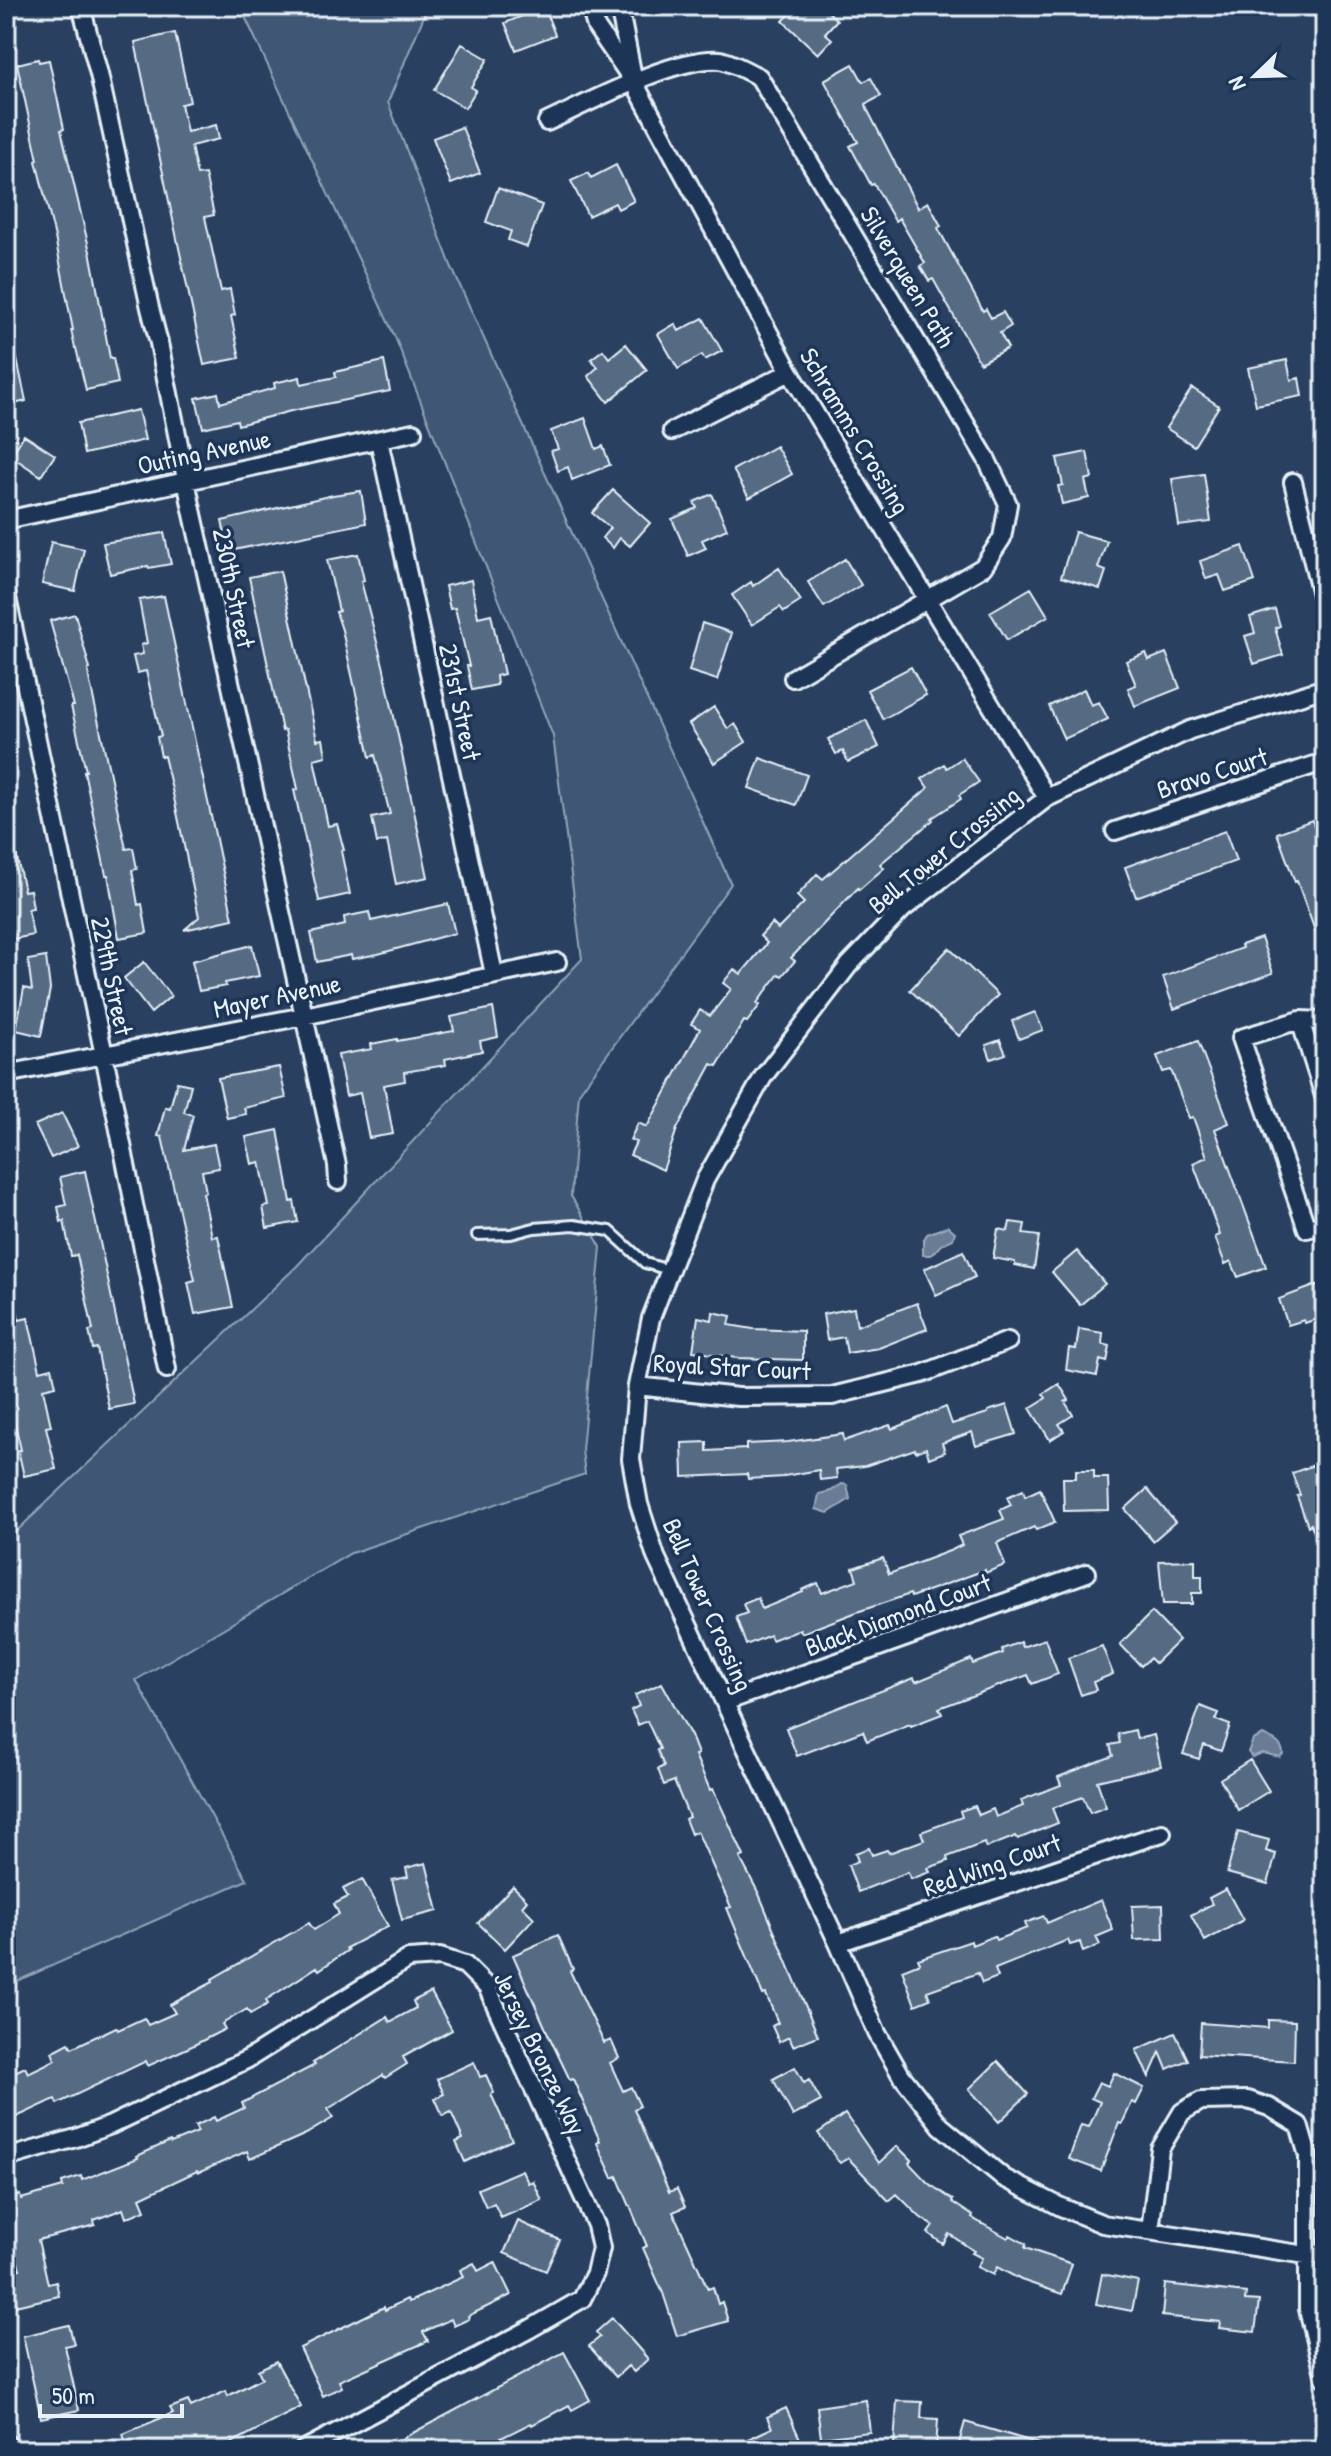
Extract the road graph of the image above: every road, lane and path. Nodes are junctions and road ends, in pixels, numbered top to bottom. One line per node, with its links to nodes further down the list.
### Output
1 (81, 6): 10 (street, 230th Street)
2 (590, 6): 4 (street, Schramms Crossing)
3 (619, 6): 4 (street, Schramms Crossing)
4 (634, 82): 5 (street, Silverqueen Path); 6 (street, Schramms Crossing); 14 (street, Silverqueen Path)
5 (547, 122)
6 (790, 372): 7 (street); 14 (street, Schramms Crossing)
7 (672, 431)
8 (413, 432): 9 (street, Outing Avenue)
9 (379, 440): 10 (street, Outing Avenue); 22 (street, 231st Street)
10 (186, 480): 12 (street, Outing Avenue); 23 (street, 230th Street)
11 (1293, 482): 15 (street)
12 (6, 520)
13 (6, 593): 26 (street, 229th Street)
14 (929, 600): 16 (street, Silverqueen Path); 19 (street, Schramms Crossing)
15 (1325, 610)
16 (793, 678)
17 (1325, 688): 19 (street, Bell Tower Crossing)
18 (1325, 766): 20 (street, Bravo Court)
19 (1047, 798): 32 (street, Bell Tower Crossing)
20 (1115, 831)
21 (557, 962): 22 (street, Mayer Avenue)
22 (494, 974): 23 (street, Mayer Avenue)
23 (304, 1016): 26 (street, Mayer Avenue); 29 (street, 230th Street)
24 (1300, 1020): 25 (street); 28 (street); 30 (street)
25 (1325, 1021)
26 (104, 1055): 27 (street, Mayer Avenue); 34 (street, 229th Street)
27 (6, 1074)
28 (1325, 1099)
29 (338, 1181)
30 (1325, 1224)
31 (477, 1235): 32 (lane)
32 (670, 1270): 35 (street, Bell Tower Crossing)
33 (1008, 1341): 35 (street, Royal Star Court)
34 (167, 1369)
35 (637, 1386): 37 (street, Bell Tower Crossing)
36 (1087, 1573): 37 (street, Black Diamond Court)
37 (725, 1702): 39 (street, Bell Tower Crossing)
38 (1162, 1833): 39 (street, Red Wing Court)
39 (838, 1943): 41 (street, Bell Tower Crossing)
40 (6, 2158): 47 (street, Jersey Bronze Way)
41 (1150, 2231): 43 (street, Bell Tower Crossing); 43 (street)
42 (1325, 2253): 43 (street, Bell Tower Crossing)
43 (1306, 2255): 44 (street)
44 (1325, 2378)
45 (6, 2442): 46 (street)
46 (8, 2450)
47 (303, 2450)

